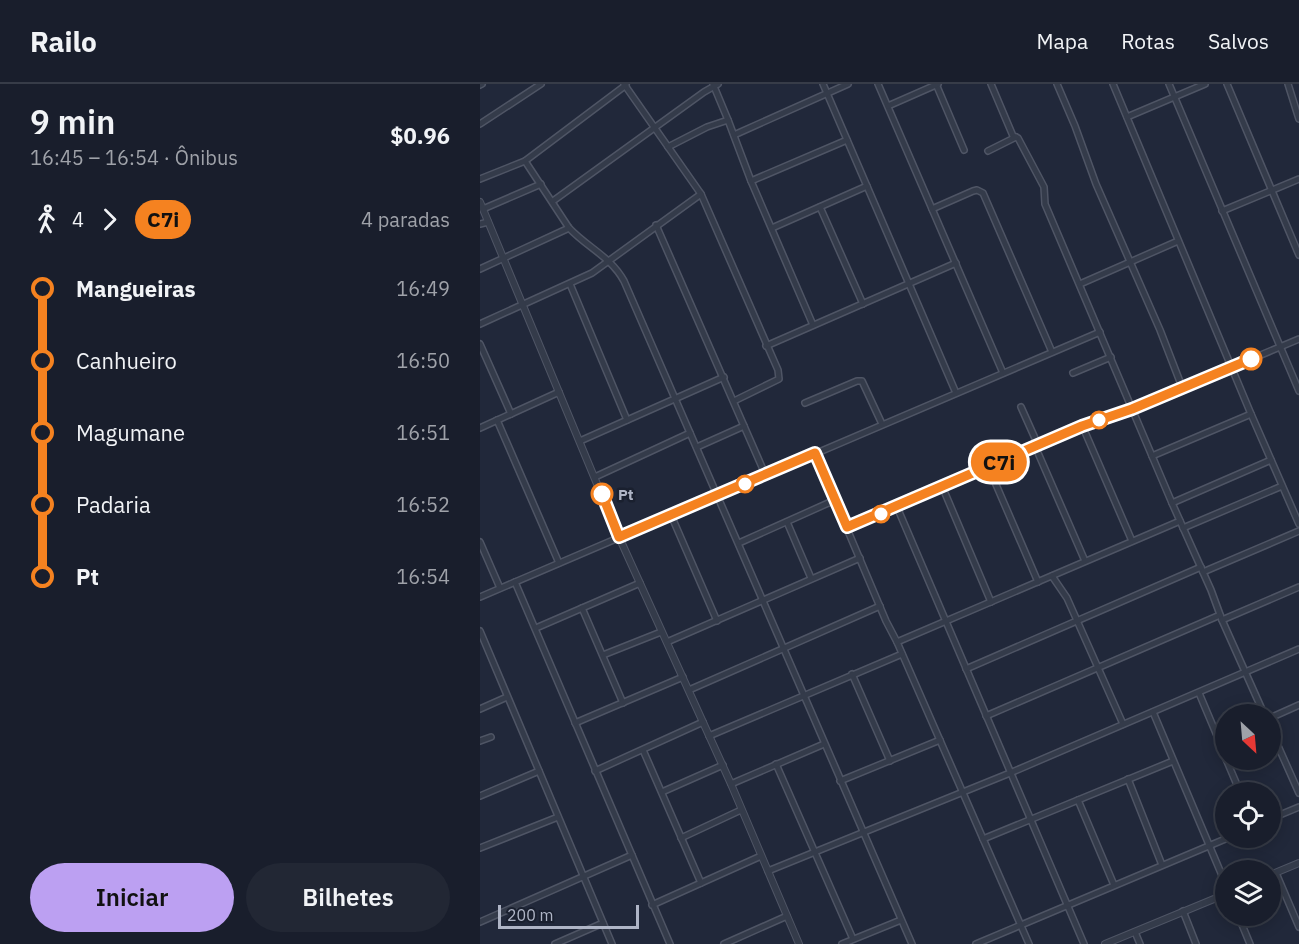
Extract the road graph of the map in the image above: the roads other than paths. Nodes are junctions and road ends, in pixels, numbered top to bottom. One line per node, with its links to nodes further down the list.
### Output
1 (541, 84): 21 (street)
2 (625, 84): 22 (street); 29 (street)
3 (823, 84): 15 (street)
4 (848, 84): 15 (street)
5 (878, 84): 17 (street)
6 (937, 84): 17 (street); 27 (street)
7 (991, 84): 24 (street)
8 (1057, 84): 51 (street)
9 (1113, 84): 18 (street)
10 (1169, 84): 16 (street)
11 (1205, 84): 16 (street)
12 (1227, 84): 35 (street)
13 (1287, 84): 19 (street)
14 (715, 85): 20 (street); 22 (street)
15 (827, 93): 23 (street); 25 (street)
16 (1174, 97): 18 (street); 41 (street)
17 (888, 106): 40 (street)
18 (1127, 117): 47 (street)
19 (1299, 119)
20 (728, 120): 23 (street); 26 (street)
21 (480, 124)
22 (655, 127): 26 (street); 37 (street)
23 (734, 135): 32 (street)
24 (1016, 137): 28 (street); 56 (street)
25 (847, 140): 32 (street); 34 (street)
26 (668, 147): 36 (street)
27 (964, 150)
28 (988, 151)
29 (525, 160): 30 (street); 33 (street)
30 (480, 179)
31 (1299, 179): 35 (street)
32 (751, 181): 46 (street)
33 (541, 184): 37 (street); 38 (street)
34 (867, 186): 39 (street); 55 (street)
35 (1271, 190): 41 (street); 48 (street)
36 (701, 194): 44 (street); 64 (street)
37 (553, 201): 45 (street)
38 (481, 206): 42 (street)
39 (820, 207): 46 (street); 57 (street)
40 (932, 209): 52 (street); 66 (street)
41 (1222, 211): 65 (street)
42 (488, 222): 43 (street); 49 (street)
43 (480, 224)
44 (656, 225): 50 (street); 71 (street)
45 (569, 228): 49 (street); 50 (street)
46 (772, 228): 60 (street)
47 (1178, 241): 51 (street); 68 (street)
48 (1299, 255)
49 (503, 258): 53 (street); 58 (street)
50 (609, 260): 54 (street); 76 (street)
51 (1130, 261): 56 (street); 72 (street)
52 (956, 263): 55 (street); 69 (street)
53 (480, 269)
54 (570, 284): 58 (street); 84 (street)
55 (907, 284): 57 (street); 75 (street)
56 (1080, 284): 61 (street)
57 (863, 304): 60 (street)
58 (523, 306): 59 (street); 74 (street)
59 (480, 324)
60 (813, 325): 64 (street)
61 (1100, 332): 66 (street); 67 (street)
62 (1299, 339): 65 (street)
63 (480, 344): 81 (street)
64 (766, 346): 77 (street)
65 (1280, 347): 68 (street); 73 (street)
66 (1052, 352): 69 (street)
67 (1111, 357): 70 (street); 80 (street)
68 (1231, 367): 72 (street); 82 (street)
69 (1003, 373): 75 (street)
70 (1072, 373)
71 (724, 377): 76 (street); 77 (street)
72 (1182, 387): 80 (street)
73 (1299, 391)
74 (559, 392): 81 (street); 90 (street)
75 (956, 393): 85 (street)
76 (675, 398): 84 (street); 89 (street)
77 (734, 401): 86 (street)
78 (805, 403): 85 (street)
79 (1021, 407): 91 (street)
80 (1132, 409): 87 (street); 94 (street)
81 (510, 414): 83 (street)
82 (1251, 414): 94 (street); 95 (street)
83 (497, 420): 88 (street); 118 (street)
84 (627, 420): 90 (street)
85 (882, 424): 93 (street)
86 (744, 426): 92 (street); 97 (street)
87 (1082, 426): 91 (street); 114 (street)
88 (480, 428)
89 (690, 433): 92 (street); 98 (street)
90 (580, 441): 98 (street)
91 (1037, 446): 96 (street); 117 (street)
92 (697, 447): 101 (street)
93 (815, 453): 97 (street); 102 (street)
94 (1152, 456): 103 (street)
95 (1271, 460): 100 (street); 103 (street)
96 (988, 466): 99 (street); 123 (street)
97 (765, 474): 101 (street)
98 (595, 477): 112 (street)
99 (942, 486): 104 (street); 129 (street)
100 (1282, 486): 108 (street); 110 (street)
101 (716, 495): 105 (street); 115 (street)
102 (835, 500): 107 (street); 109 (street)
103 (1172, 503): 106 (street)
104 (897, 507): 109 (street); 134 (street)
105 (671, 515): 112 (street); 133 (street)
106 (1180, 521): 110 (street); 114 (street)
107 (787, 522): 115 (street); 121 (street)
108 (1299, 524)
109 (847, 527): 116 (street)
110 (1183, 528): 119 (street)
111 (1299, 531): 119 (street)
112 (619, 537): 118 (street); 124 (street)
113 (480, 542): 126 (street)
114 (1132, 542): 117 (street)
115 (739, 543): 128 (street)
116 (860, 558): 121 (street); 130 (street)
117 (1085, 561): 120 (street)
118 (559, 563): 122 (street)
119 (1202, 569): 132 (street); 135 (street)
120 (1052, 576): 123 (street); 135 (street)
121 (811, 578): 128 (street)
122 (515, 582): 126 (street); 136 (street)
123 (1038, 582): 129 (street)
124 (640, 583): 131 (street); 138 (street)
125 (1299, 587): 132 (street)
126 (500, 588): 127 (street)
127 (480, 597)
128 (763, 600): 133 (street); 141 (street)
129 (992, 602): 134 (street)
130 (880, 606): 140 (street); 141 (street)
131 (582, 608): 136 (street); 146 (street)
132 (1221, 617): 147 (street); 149 (street)
133 (717, 621): 139 (street)
134 (945, 621): 140 (street); 148 (street)
135 (1077, 621): 147 (street); 148 (street)
136 (536, 628): 164 (street)
137 (480, 632): 143 (street)
138 (661, 632): 139 (street); 146 (street)
139 (667, 642): 151 (street)
140 (897, 642): 145 (street)
141 (783, 648): 152 (street); 154 (street)
142 (1299, 649): 149 (street)
143 (488, 650): 144 (street); 155 (street)
144 (480, 654)
145 (902, 654): 150 (street); 169 (street)
146 (603, 656): 156 (street)
147 (1097, 668): 162 (street); 165 (street)
148 (966, 669): 162 (street)
149 (1245, 673): 153 (street); 157 (street)
150 (852, 674): 154 (street); 174 (street)
151 (683, 677): 152 (street); 156 (street)
152 (689, 690): 163 (street)
153 (1199, 693): 160 (street); 166 (street)
154 (803, 696): 167 (street); 171 (street)
155 (507, 697): 159 (street); 178 (street)
156 (623, 703): 164 (street)
157 (1259, 704)
158 (1299, 705): 161 (street)
159 (480, 709)
160 (1153, 712): 165 (street); 175 (street)
161 (1281, 713)
162 (986, 716): 180 (street)
163 (703, 722): 167 (street); 172 (street)
164 (575, 723): 179 (street)
165 (1123, 724): 180 (street)
166 (1215, 732)
167 (709, 736): 177 (street)
168 (491, 737): 170 (street)
169 (940, 740): 174 (street); 185 (street)
170 (480, 741)
171 (824, 744): 176 (street); 182 (street)
172 (643, 750): 179 (street); 184 (street)
173 (1281, 753): 186 (street)
174 (890, 761): 182 (street)
175 (1173, 761): 181 (street); 198 (street)
176 (776, 764): 183 (street); 200 (street)
177 (723, 765): 183 (street); 184 (street)
178 (539, 771): 187 (street); 192 (street)
179 (595, 771): 201 (street)
180 (1010, 773): 185 (street); 193 (street)
181 (1128, 779): 188 (street); 205 (street)
182 (840, 781): 194 (street)
183 (731, 784): 190 (street)
184 (662, 792): 195 (street)
185 (962, 792): 194 (street); 196 (street)
186 (1299, 794)
187 (480, 796)
188 (1078, 800): 193 (street); 210 (street)
189 (1299, 807): 191 (street)
190 (741, 810): 195 (street); 202 (street)
191 (1281, 814)
192 (558, 817): 199 (street); 208 (street)
193 (1031, 820): 196 (street); 214 (street)
194 (862, 833): 200 (street); 217 (street)
195 (681, 838): 209 (street)
196 (983, 839): 220 (street)
197 (1215, 843): 198 (street)
198 (1209, 846): 203 (street); 205 (street)
199 (480, 849)
200 (814, 852): 206 (street); 224 (street)
201 (632, 855): 208 (street); 213 (street)
202 (761, 856): 206 (street); 209 (street)
203 (1215, 860)
204 (1299, 863): 207 (street)
205 (1162, 865): 210 (street)
206 (768, 871): 216 (street)
207 (1281, 871)
208 (583, 877): 218 (street); 219 (street)
209 (701, 883): 213 (street)
210 (1114, 885): 214 (street)
211 (1281, 890): 222 (street)
212 (1215, 898): 215 (street)
213 (652, 905): 227 (street)
214 (1068, 905): 220 (street); 234 (street)
215 (1183, 911): 223 (street); 237 (street)
216 (787, 916): 228 (street); 229 (street)
217 (901, 920): 224 (street); 231 (street)
218 (480, 922)
219 (603, 923): 225 (street); 226 (street)
220 (1020, 925): 232 (street); 233 (street)
221 (1243, 926): 238 (street)
222 (1299, 927)
223 (1135, 932): 235 (street); 236 (street)
224 (853, 939): 230 (street)
225 (555, 944)
226 (612, 944)
227 (670, 944)
228 (724, 944)
229 (799, 944)
230 (842, 944)
231 (912, 944)
232 (976, 944)
233 (1029, 944)
234 (1084, 944)
235 (1105, 944)
236 (1140, 944)
237 (1197, 944)
238 (1250, 944)

